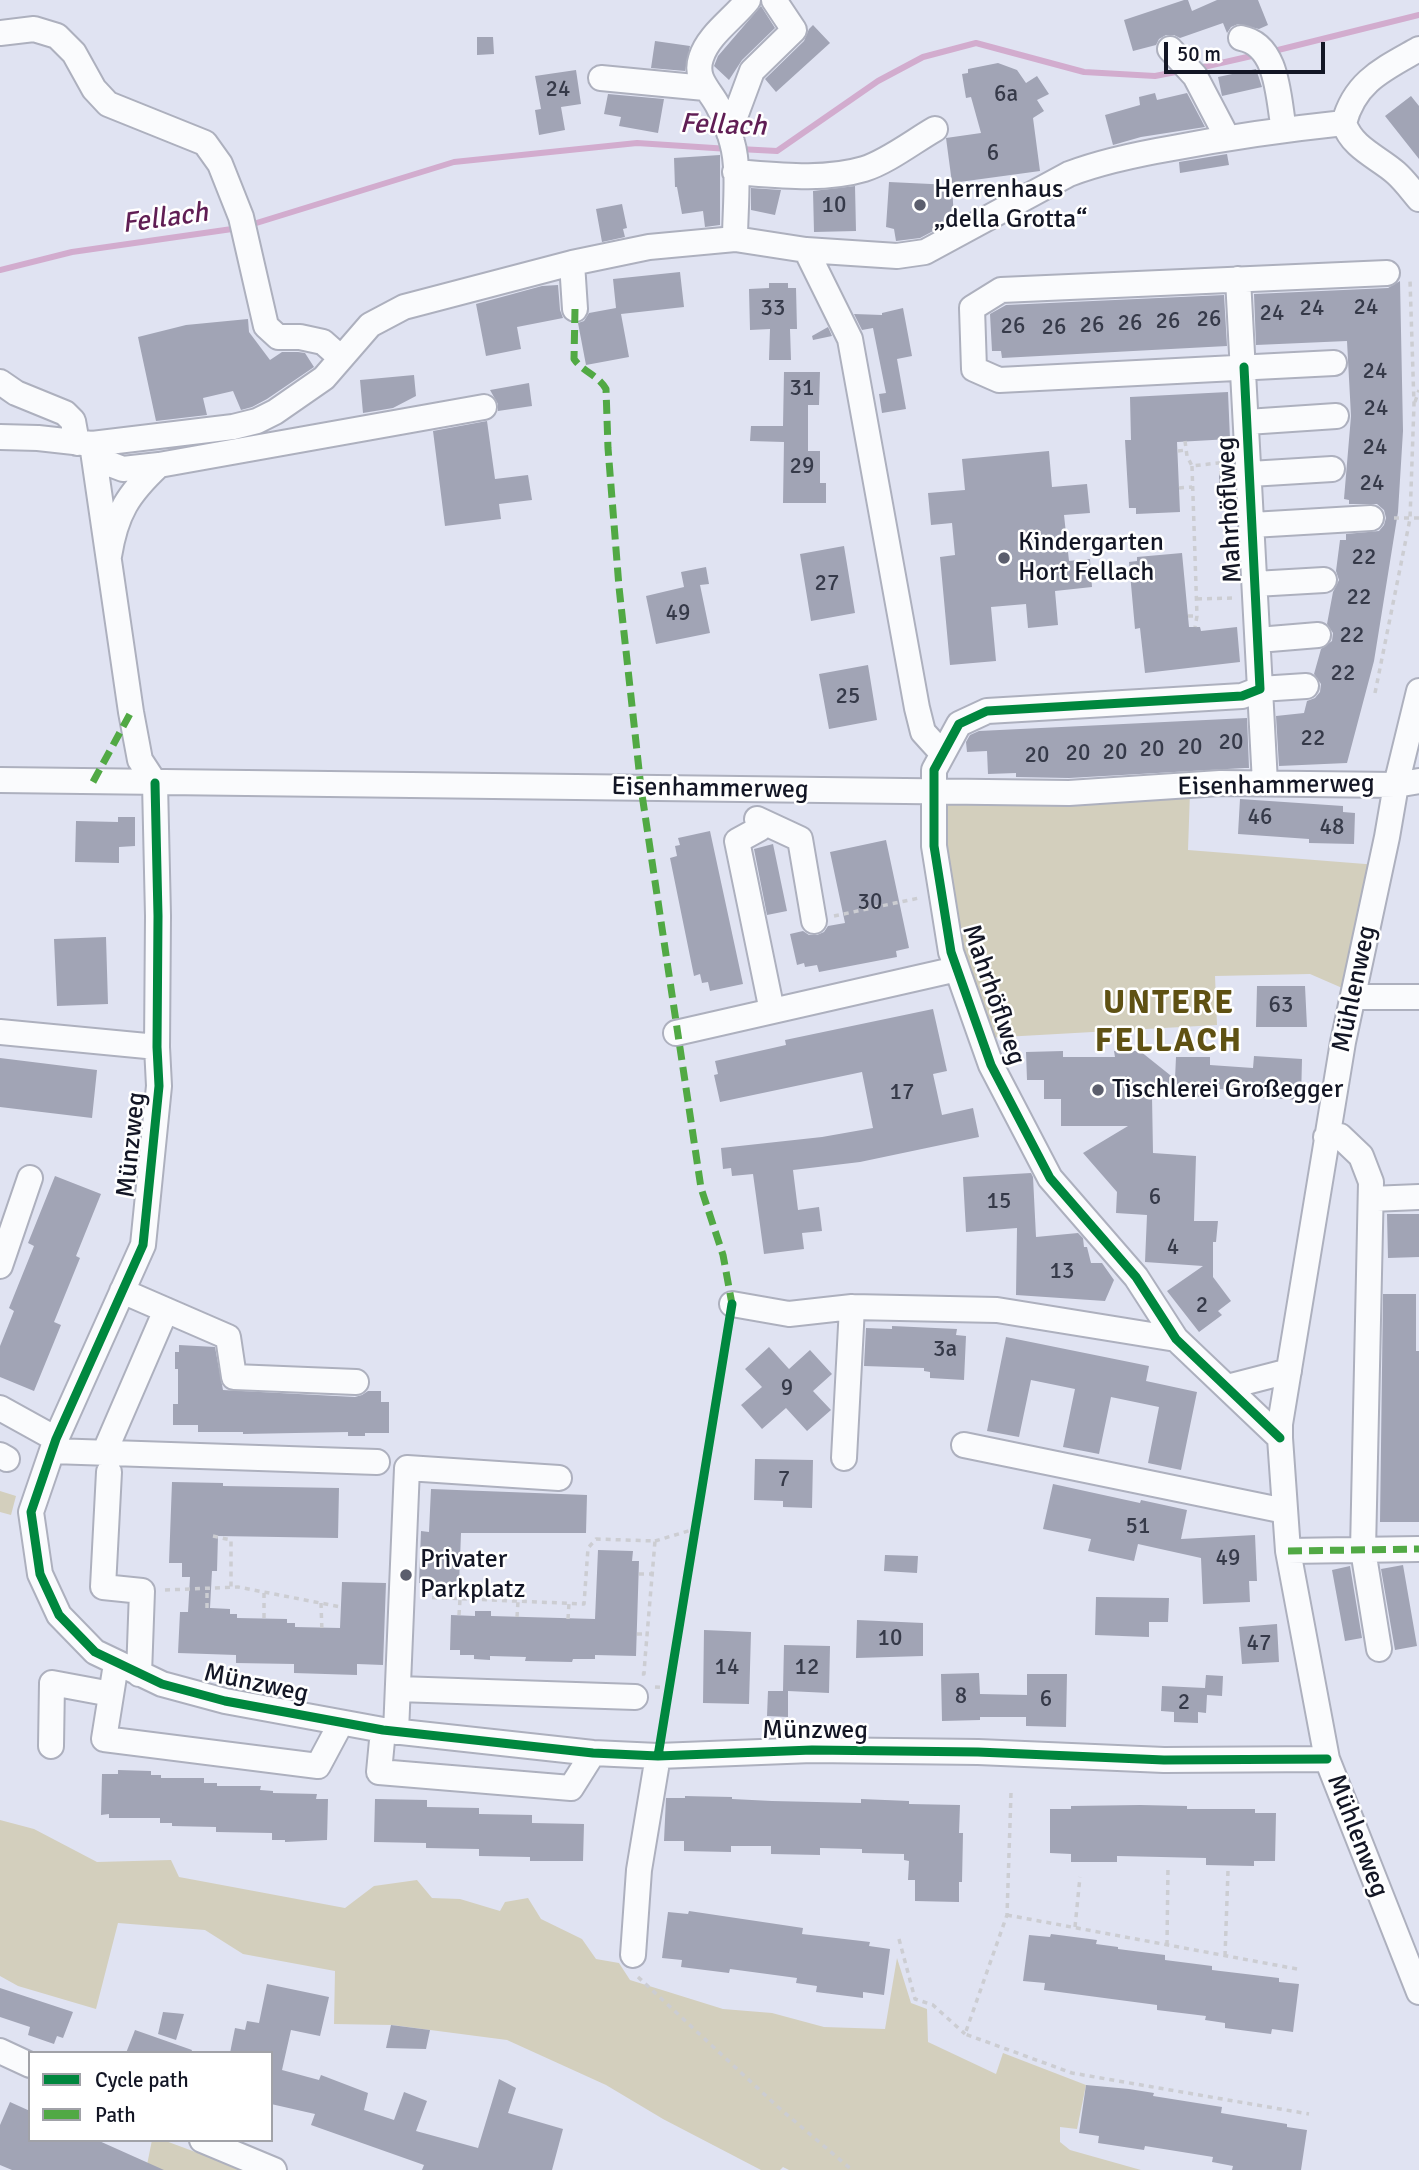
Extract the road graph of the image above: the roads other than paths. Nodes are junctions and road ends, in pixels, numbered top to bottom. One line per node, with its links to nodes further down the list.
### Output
1 (748, 0): 8 (street)
2 (774, 0): 13 (street)
3 (0, 33): 21 (street)
4 (1258, 49): 11 (street)
5 (1419, 49): 9 (street)
6 (1183, 63): 12 (street)
7 (601, 78): 8 (street)
8 (705, 88): 13 (street)
9 (1344, 123): 11 (street); 14 (street)
10 (935, 129): 13 (street)
11 (1284, 130): 12 (street)
12 (1227, 138): 16 (street)
13 (733, 152): 15 (street)
14 (1419, 199)
15 (735, 239): 16 (street); 17 (street)
16 (806, 250): 43 (street)
17 (572, 263): 20 (street); 21 (street)
18 (1387, 273): 19 (street)
19 (1238, 279): 23 (street, Mahrhöflweg); 23 (street)
20 (575, 309)
21 (341, 358): 29 (street)
22 (1334, 363): 23 (street)
23 (1244, 367): 27 (street, Mahrhöflweg)
24 (0, 382): 29 (street)
25 (484, 407): 30 (street)
26 (1336, 416): 27 (street)
27 (1247, 422): 31 (street, Mahrhöflweg)
28 (0, 438): 29 (street)
29 (87, 448): 30 (street); 35 (street)
30 (159, 465): 35 (street)
31 (1249, 467): 32 (street); 34 (street, Mahrhöflweg)
32 (1332, 469)
33 (1371, 518): 34 (street, Mahrhöflweg)
34 (1252, 525): 37 (street, Mahrhöflweg)
35 (109, 556): 45 (street)
36 (1324, 580): 37 (street)
37 (1256, 590): 39 (street, Mahrhöflweg)
38 (1318, 635): 39 (street)
39 (1258, 640): 41 (street, Mahrhöflweg)
40 (1306, 686): 41 (street)
41 (1260, 689): 43 (street, Mahrhöflweg); 46 (street)
42 (1419, 691): 47 (street, Mühlenweg)
43 (942, 753): 49 (street, Mahrhöflweg)
44 (0, 780): 45 (street, Eisenhammerweg)
45 (155, 783): 48 (street, Eisenhammerweg); 58 (street, Münzweg)
46 (1265, 783): 47 (street, Eisenhammerweg); 49 (street, Eisenhammerweg)
47 (1407, 783): 53 (street, Mühlenweg)
48 (751, 790): 49 (street, Eisenhammerweg); 50 (street)
49 (934, 791): 52 (street, Mahrhöflweg)
50 (759, 831): 51 (street); 55 (street)
51 (814, 921)
52 (957, 970): 55 (street, Mahrhöflweg); 68 (street, Mahrhöflweg)
53 (1354, 995): 54 (street); 59 (street, Mühlenweg)
54 (1419, 997)
55 (772, 1012): 57 (street, Mahrhöflweg)
56 (0, 1032): 58 (street)
57 (676, 1033)
58 (157, 1047): 64 (street, Münzweg)
59 (1326, 1137): 62 (street); 69 (street, Mühlenweg)
60 (30, 1178): 63 (street)
61 (1419, 1198): 62 (street)
62 (1371, 1199): 82 (street)
63 (0, 1266)
64 (122, 1291): 67 (street); 74 (street, Münzweg)
65 (732, 1304): 66 (street)
66 (852, 1307): 68 (street); 76 (street)
67 (166, 1310): 70 (street); 77 (street)
68 (1176, 1339): 71 (street, Mahrhöflweg)
69 (1289, 1371): 71 (street); 73 (street, Mühlenweg)
70 (356, 1382)
71 (1227, 1387): 73 (street, Mahrhöflweg)
72 (0, 1408): 74 (street)
73 (1280, 1438): 80 (street, Mühlenweg)
74 (54, 1445): 77 (street); 85 (street, Münzweg)
75 (964, 1445): 80 (street)
76 (844, 1458)
77 (107, 1462): 78 (street); 86 (street)
78 (377, 1462)
79 (559, 1478): 88 (street)
80 (1285, 1511): 83 (street, Mühlenweg)
81 (1419, 1549): 82 (street)
82 (1363, 1550): 83 (street); 84 (street)
83 (1288, 1551): 95 (street, Mühlenweg)
84 (1380, 1649)
85 (116, 1664): 86 (street, Münzweg); 89 (street)
86 (139, 1674): 90 (street, Münzweg)
87 (636, 1685): 88 (street)
88 (398, 1689): 91 (street)
89 (111, 1694): 90 (street); 92 (street)
90 (341, 1723): 91 (street, Münzweg)
91 (389, 1731): 93 (street, Münzweg); 93 (street)
92 (51, 1746)
93 (593, 1753): 94 (street, Münzweg)
94 (657, 1756): 95 (street, Münzweg); 96 (street)
95 (1327, 1759): 97 (street, Mühlenweg)
96 (633, 1955)
97 (1419, 1992)
98 (0, 2051): 99 (street)
99 (28, 2064)
100 (207, 2142): 101 (street)
101 (274, 2170)

